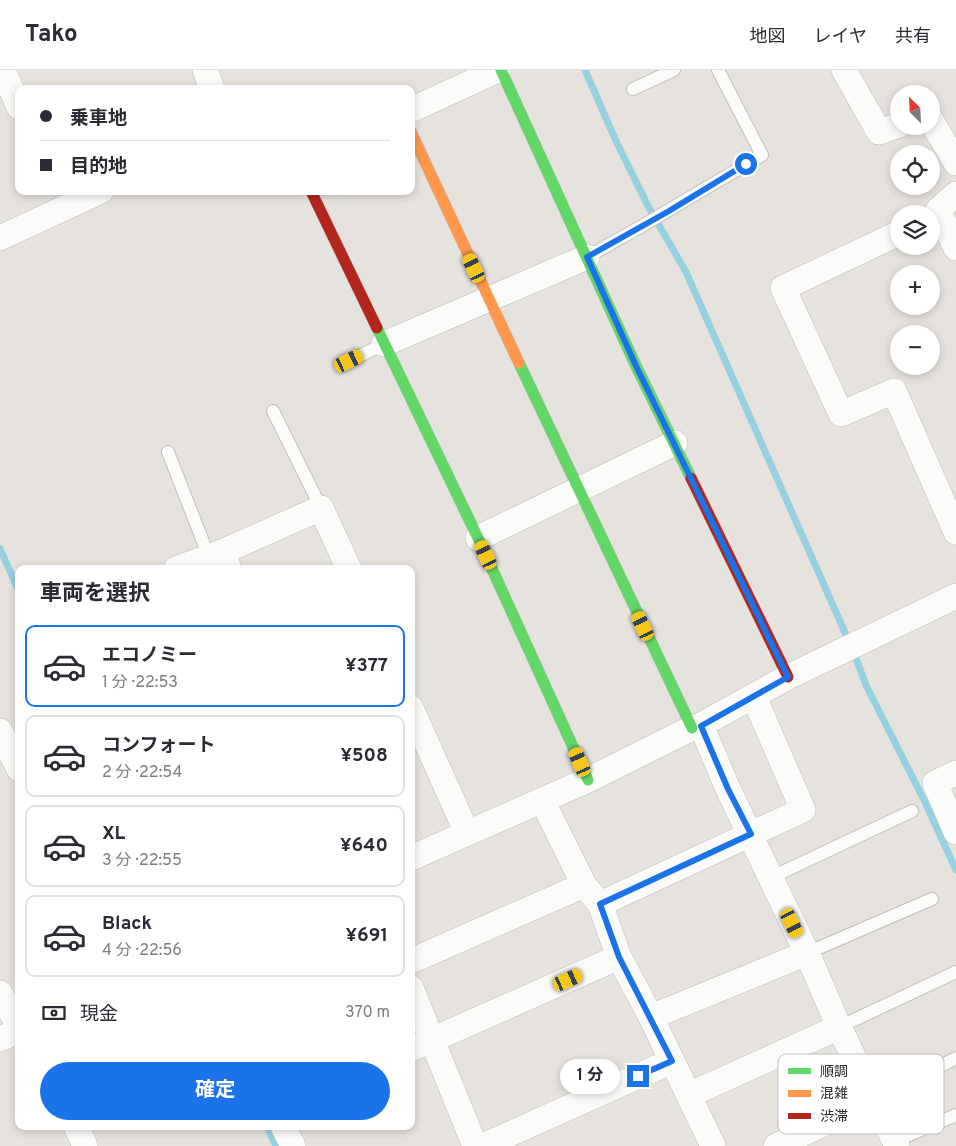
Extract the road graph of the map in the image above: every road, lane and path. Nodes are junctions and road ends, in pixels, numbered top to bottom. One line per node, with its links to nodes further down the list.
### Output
1 (3, 70): 9 (street)
2 (205, 70): 7 (street)
3 (499, 70): 10 (street); 21 (street)
4 (674, 70): 8 (lane)
5 (718, 70): 21 (lane)
6 (844, 70): 11 (street)
7 (211, 85)
8 (633, 89)
9 (15, 98)
10 (415, 108)
11 (890, 128)
12 (940, 135): 14 (street)
13 (415, 141): 22 (street)
14 (956, 163)
15 (92, 195): 19 (street)
16 (312, 195): 23 (street)
17 (942, 206): 20 (street)
18 (890, 237): 30 (street)
19 (0, 238)
20 (956, 248)
21 (587, 257): 22 (street); 26 (street)
22 (489, 300): 23 (street); 28 (street)
23 (384, 344): 24 (lane); 31 (street)
24 (349, 361)
25 (273, 411): 29 (lane)
26 (675, 443): 28 (street); 36 (street)
27 (168, 452): 32 (lane)
28 (578, 490): 31 (street); 39 (street)
29 (321, 508): 32 (street); 34 (street)
30 (956, 532)
31 (478, 538): 43 (street)
32 (220, 559): 33 (street)
33 (194, 565)
34 (347, 565)
35 (956, 596): 36 (street)
36 (788, 677): 37 (street)
37 (754, 697): 39 (street); 48 (street)
38 (415, 717): 47 (street)
39 (696, 727): 43 (street); 48 (street)
40 (0, 731): 41 (street)
41 (15, 761)
42 (956, 773): 46 (street)
43 (588, 780): 44 (street)
44 (542, 800): 47 (street); 51 (street)
45 (912, 811): 50 (lane)
46 (956, 832)
47 (467, 833): 49 (street)
48 (751, 834): 50 (street); 51 (street)
49 (415, 856)
50 (770, 878): 53 (street)
51 (592, 894): 54 (street); 55 (street)
52 (932, 899): 53 (lane)
53 (808, 953): 59 (street); 61 (street)
54 (619, 957): 59 (street); 64 (street)
55 (415, 960)
56 (956, 972): 61 (lane)
57 (0, 993): 60 (street)
58 (415, 1008): 64 (street)
59 (651, 1017): 69 (street)
60 (15, 1019)
61 (838, 1027): 66 (street); 67 (street)
62 (15, 1033): 63 (street)
63 (0, 1039)
64 (422, 1044): 82 (street)
65 (778, 1054): 71 (street)
66 (779, 1054)
67 (852, 1054)
68 (956, 1058): 70 (lane)
69 (672, 1061): 71 (street); 83 (street)
70 (944, 1064)
71 (689, 1095): 78 (street)
72 (956, 1115): 73 (lane)
73 (944, 1121)
74 (78, 1130): 80 (street)
75 (285, 1130): 81 (street)
76 (802, 1134): 84 (street)
77 (917, 1134): 79 (lane)
78 (705, 1143)
79 (896, 1144)
80 (85, 1146)
81 (292, 1146)
82 (475, 1146)
83 (483, 1146)
84 (776, 1146)

